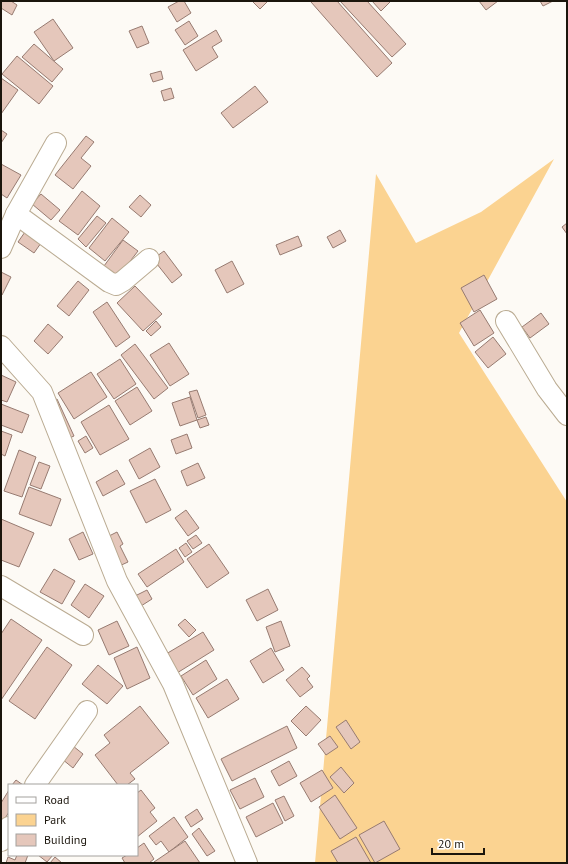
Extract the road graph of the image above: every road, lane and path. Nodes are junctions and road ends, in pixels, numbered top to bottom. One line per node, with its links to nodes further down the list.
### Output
1 (56, 143): 2 (street)
2 (16, 214): 3 (street); 4 (street)
3 (1, 248)
4 (149, 259)
5 (506, 321): 7 (street)
6 (1, 346): 14 (street)
7 (567, 415)
8 (1, 586): 9 (street)
9 (83, 635)
10 (87, 711): 11 (street)
11 (36, 784)
12 (8, 829): 13 (street)
13 (1, 841)
14 (247, 863)

